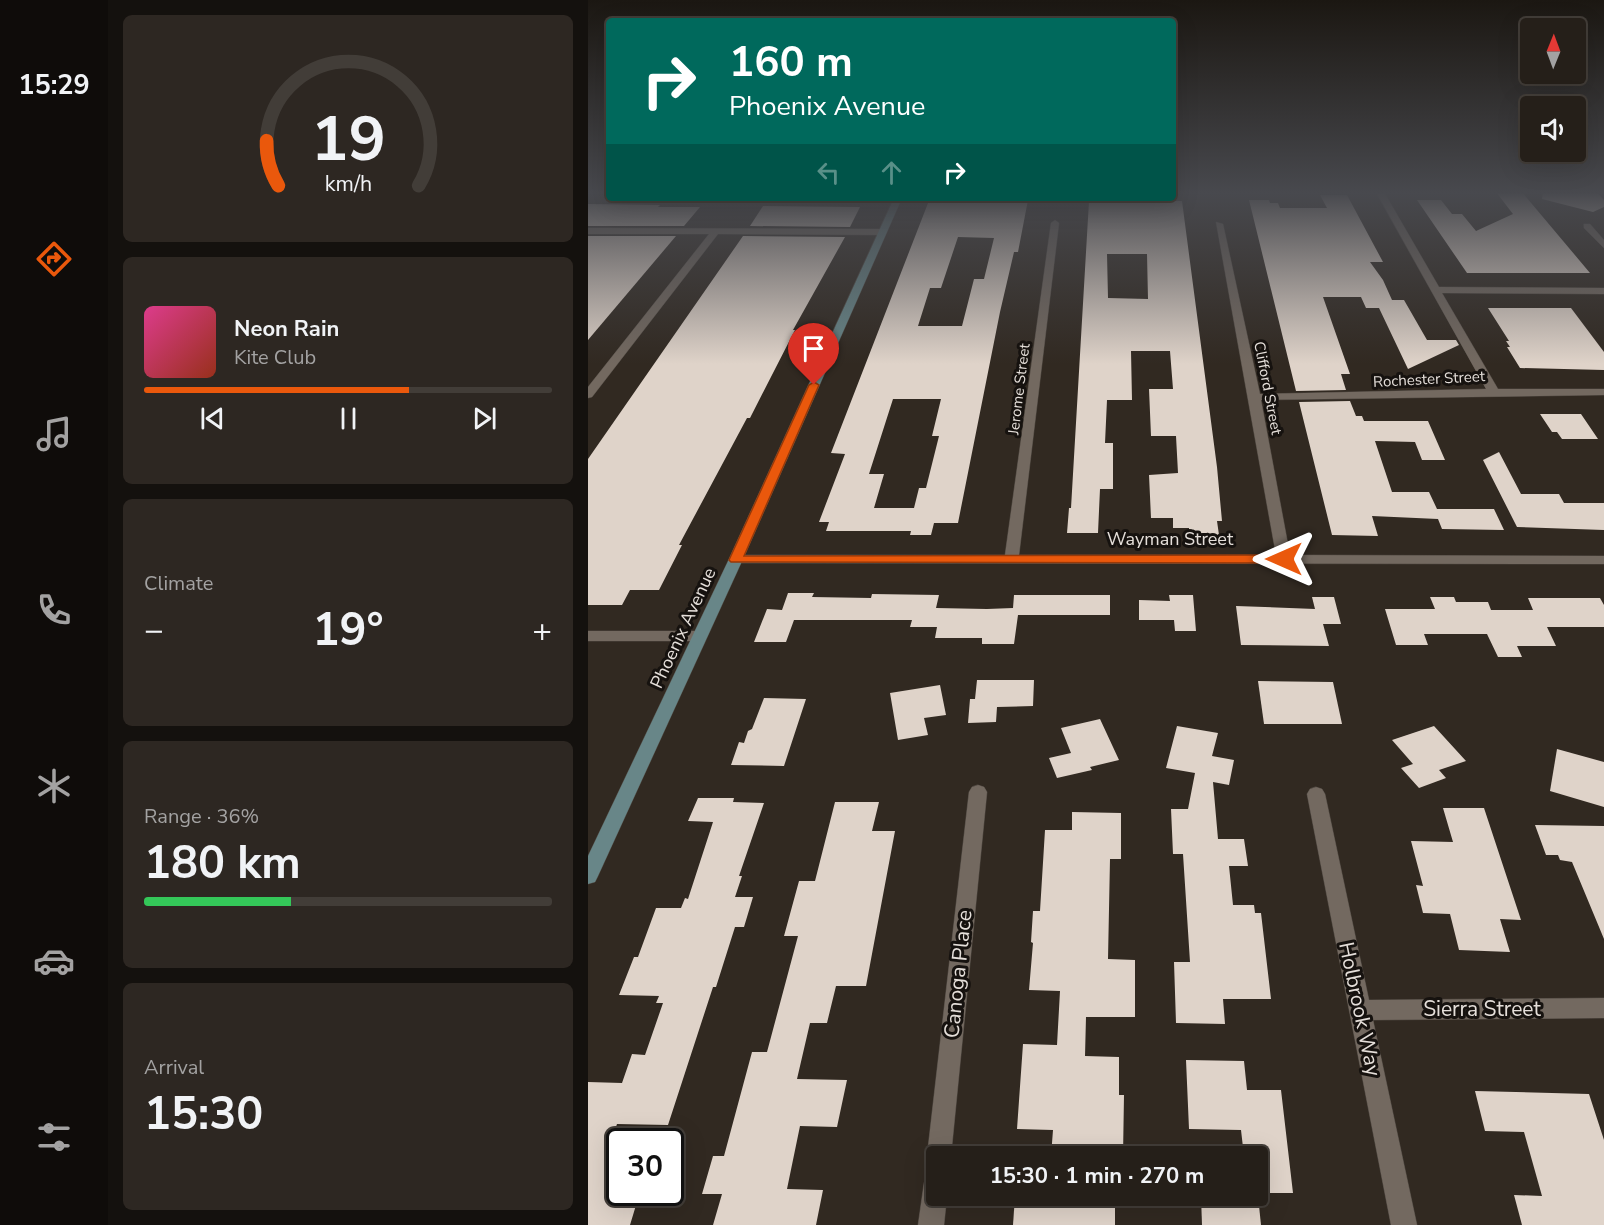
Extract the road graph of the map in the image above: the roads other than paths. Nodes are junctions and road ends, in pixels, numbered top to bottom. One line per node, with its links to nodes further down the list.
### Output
1 (702, 249): 10 (street)
2 (875, 249): 14 (street, Phoenix Avenue)
3 (1052, 249): 12 (street, Jerome Street)
4 (1224, 249): 11 (street, Clifford Street)
5 (1413, 249): 6 (street)
6 (1436, 290): 7 (street); 8 (street)
7 (1604, 291)
8 (1493, 391): 9 (street, Rochester Street); 11 (street, Rochester Street)
9 (1604, 392)
10 (588, 396)
11 (1256, 397): 13 (street, Clifford Street)
12 (1012, 558): 13 (street, Wayman Street); 14 (street, Wayman Street)
13 (1284, 559): 15 (street, Wayman Street)
14 (736, 560): 17 (street, Phoenix Avenue)
15 (1604, 560)
16 (588, 636): 17 (street)
17 (699, 636): 20 (street, Phoenix Avenue)
18 (978, 792): 23 (street, Canoga Place)
19 (1316, 794): 22 (street, Holbrook Way)
20 (588, 876)
21 (1604, 1008): 22 (street, Sierra Street)
22 (1360, 1010): 26 (street, Holbrook Way)
23 (940, 1146)
24 (934, 1206): 25 (street)
25 (932, 1225)
26 (1404, 1225)

